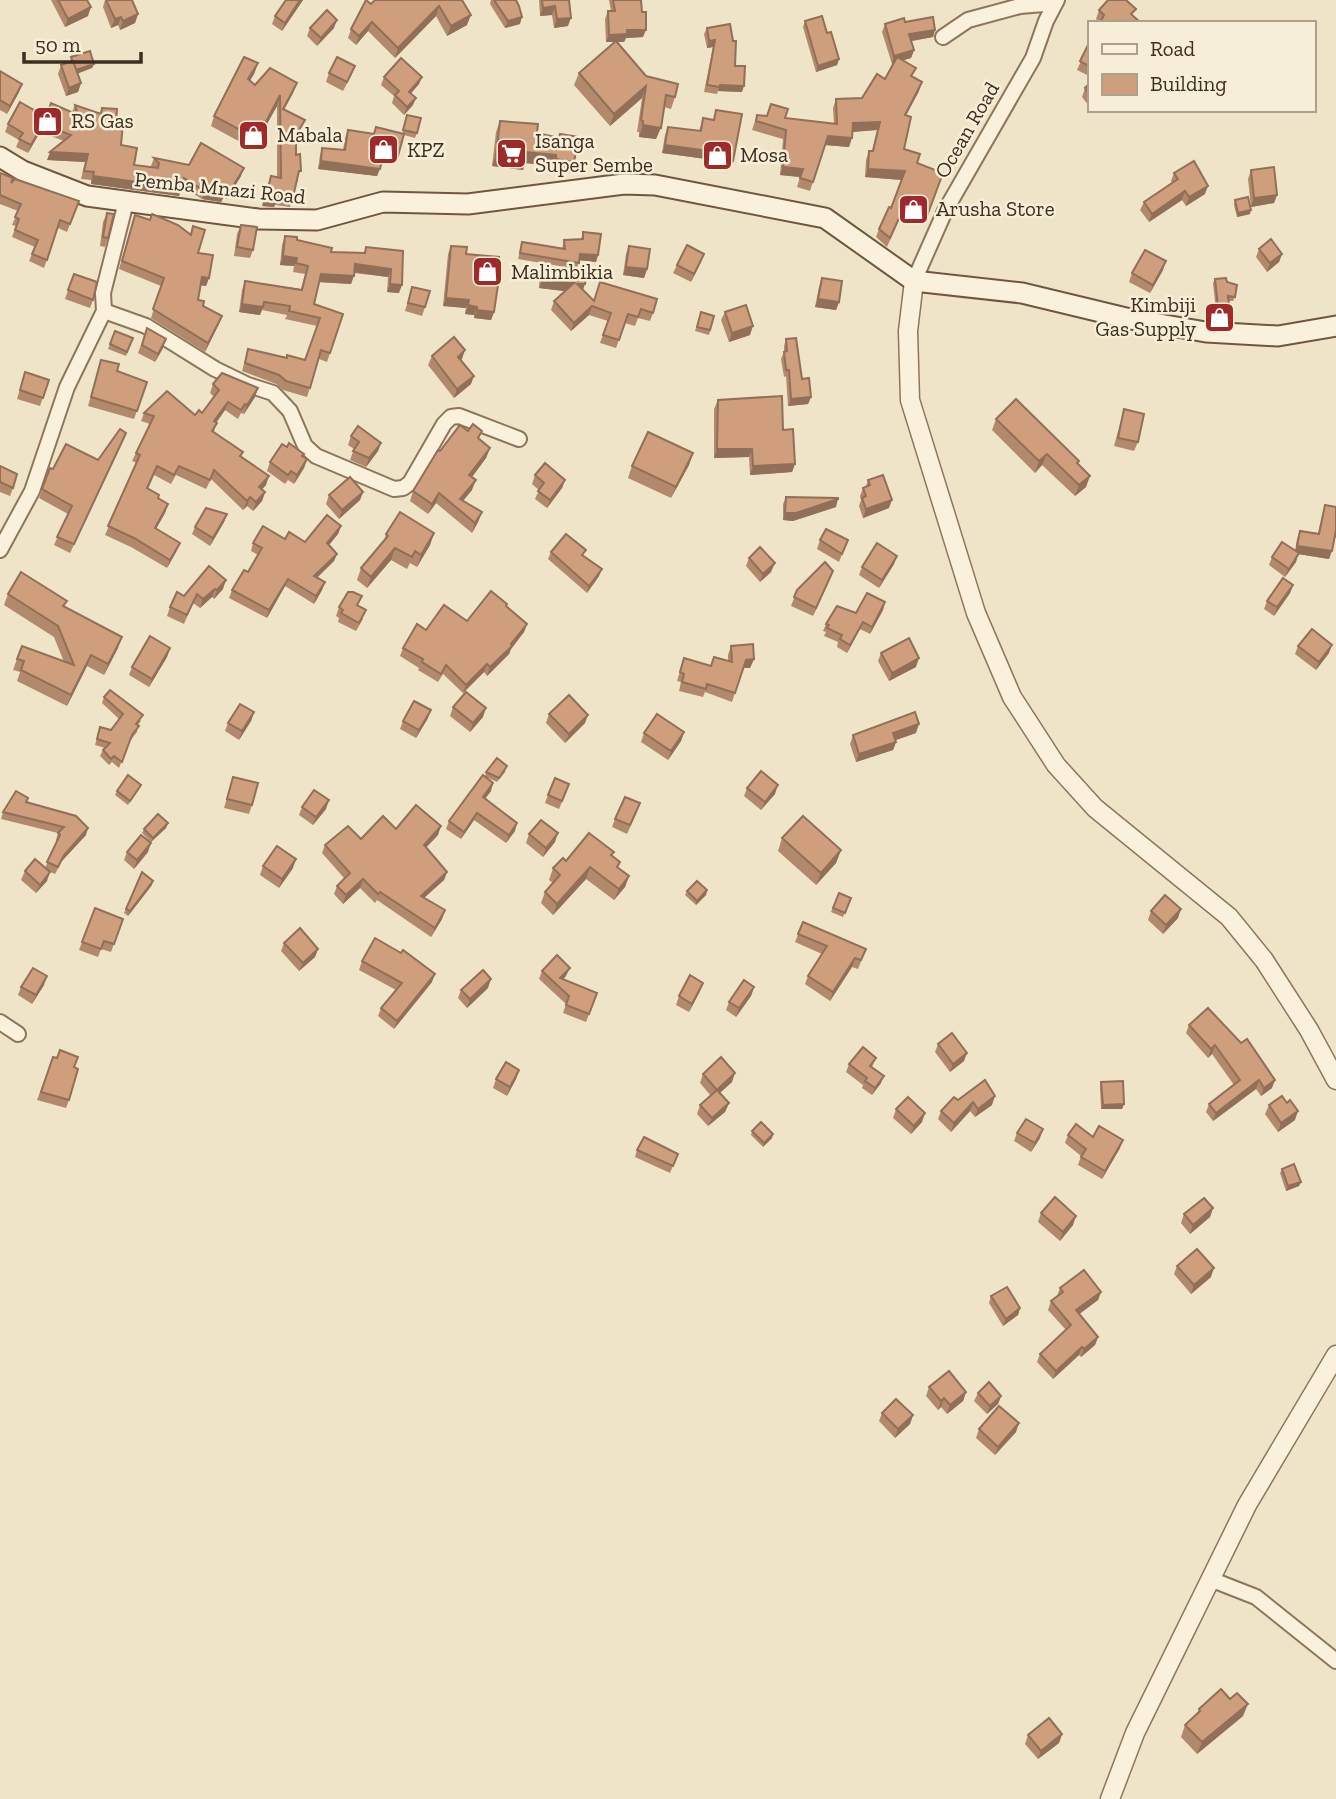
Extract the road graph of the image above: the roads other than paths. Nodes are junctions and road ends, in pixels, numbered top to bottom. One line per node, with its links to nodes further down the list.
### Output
1 (1049, 0): 3 (street)
2 (1057, 0): 6 (street, Ocean Road)
3 (943, 37)
4 (0, 157): 5 (main road, Pemba Mnazi Road)
5 (126, 202): 6 (main road, Pemba Mnazi Road); 7 (street)
6 (914, 281): 8 (main road, Pemba Mnazi Road); 13 (street)
7 (104, 311): 9 (street); 10 (street)
8 (1336, 326)
9 (519, 439)
10 (0, 550)
11 (0, 1022): 12 (street)
12 (18, 1034)
13 (1336, 1080)
14 (1336, 1355): 15 (street)
15 (1210, 1579): 16 (street); 17 (street)
16 (1336, 1661)
17 (1110, 1799)

